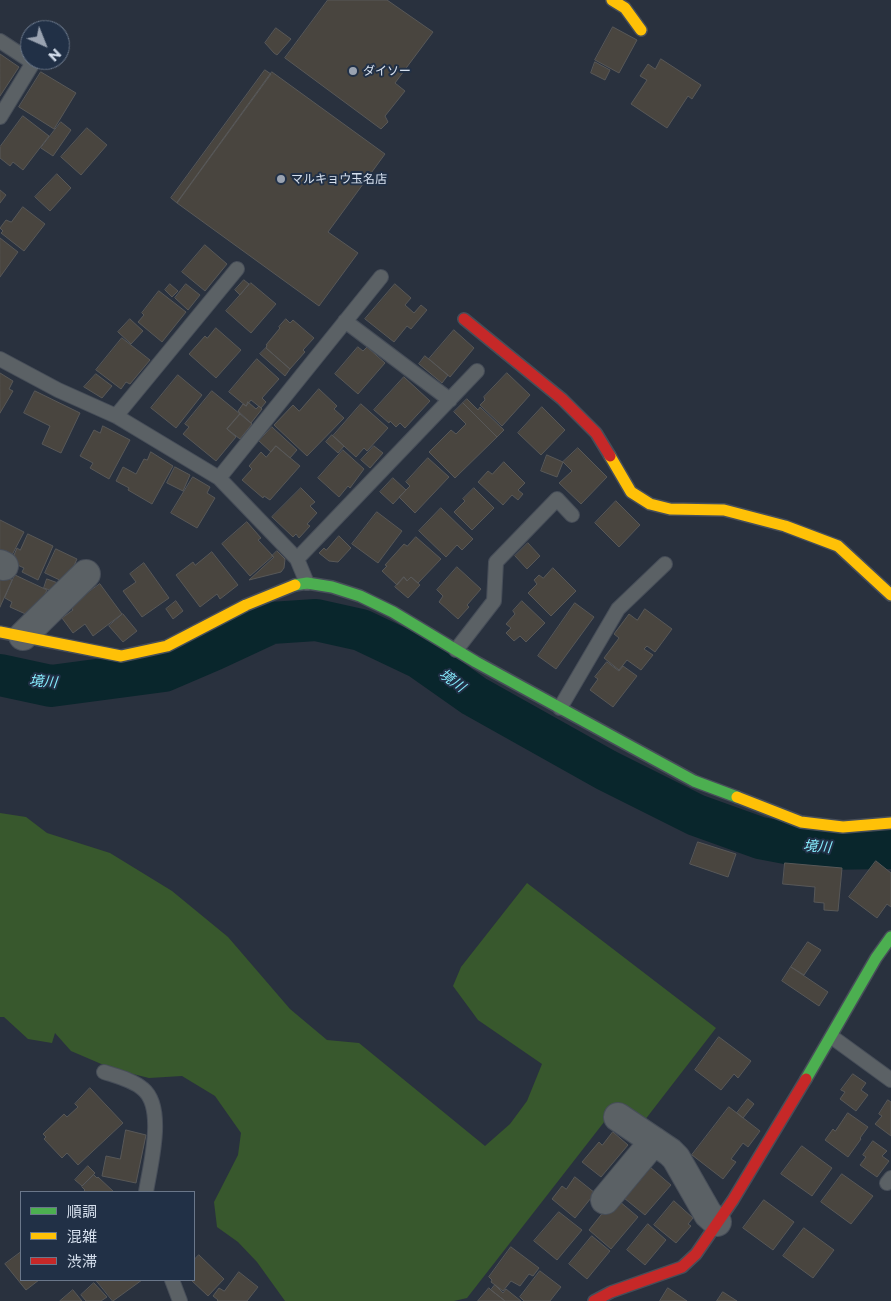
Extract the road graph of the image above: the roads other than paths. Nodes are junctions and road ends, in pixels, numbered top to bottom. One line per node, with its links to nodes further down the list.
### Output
1 (612, 0): 2 (street)
2 (641, 30)
3 (0, 41): 4 (lane)
4 (0, 117)
5 (237, 269): 12 (lane)
6 (381, 277): 8 (lane)
7 (464, 319): 19 (street)
8 (345, 321): 11 (lane); 13 (lane)
9 (0, 358): 12 (lane)
10 (477, 371): 11 (lane)
11 (450, 400): 15 (lane)
12 (116, 416): 13 (lane)
13 (219, 478): 15 (lane)
14 (572, 515): 21 (lane)
15 (298, 559): 18 (lane)
16 (665, 564): 22 (lane)
17 (86, 574): 20 (street)
18 (307, 583): 20 (street); 21 (street)
19 (891, 595)
20 (12, 634)
21 (456, 650): 22 (street)
22 (560, 708): 23 (street)
23 (891, 823)
24 (891, 937): 25 (street)
25 (832, 1037): 27 (lane); 32 (street)
26 (104, 1072): 30 (lane)
27 (891, 1080)
28 (618, 1117): 29 (street)
29 (654, 1141): 31 (street); 32 (street)
30 (146, 1191)
31 (605, 1200)
32 (717, 1222): 35 (street)
33 (172, 1281): 34 (lane)
34 (180, 1301)
35 (594, 1301)

